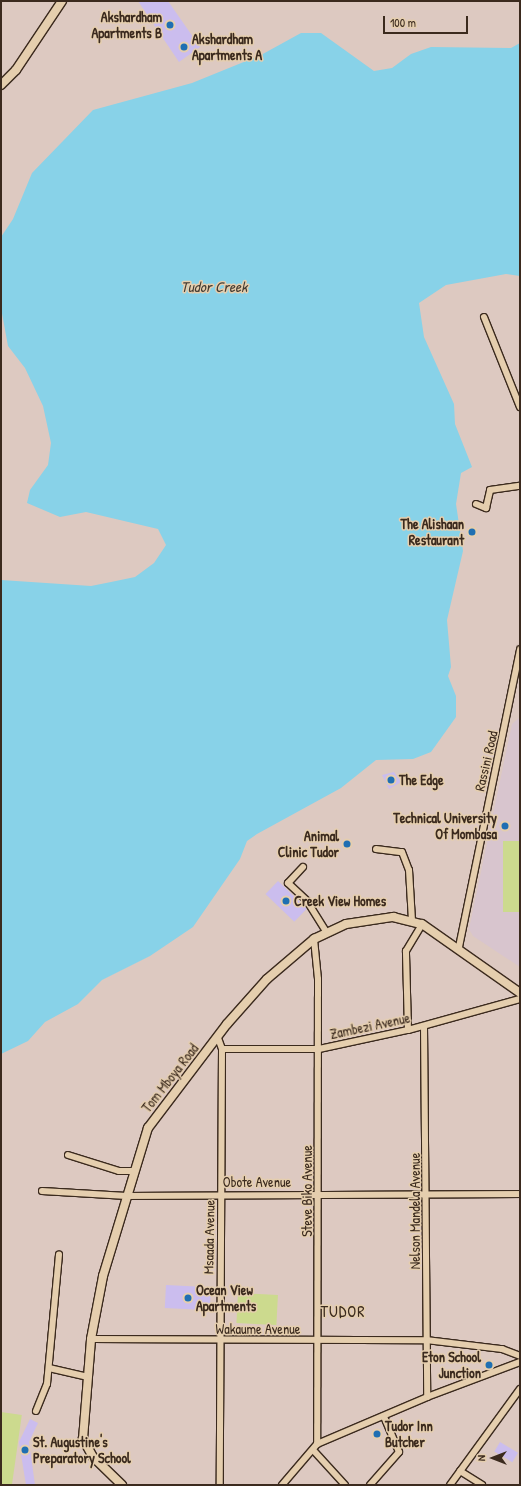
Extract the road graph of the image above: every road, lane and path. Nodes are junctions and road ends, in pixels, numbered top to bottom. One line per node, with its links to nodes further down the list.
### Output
1 (62, 1): 2 (main road)
2 (1, 85)
3 (484, 318): 5 (street)
4 (520, 387): 5 (street)
5 (514, 391): 6 (street)
6 (520, 407)
7 (520, 486): 8 (street)
8 (476, 504)
9 (520, 650): 16 (street, Rassini Road)
10 (376, 849): 12 (street)
11 (303, 867): 14 (street)
12 (412, 920): 13 (main road, Tom Mboya Road); 14 (main road, Tom Mboya Road)
13 (422, 924): 16 (main road, Tom Mboya Road); 20 (street)
14 (326, 932): 15 (main road, Tom Mboya Road)
15 (314, 939): 21 (main road, Tom Mboya Road); 23 (street, Steve Biko Avenue)
16 (459, 947): 17 (main road, Tom Mboya Road)
17 (520, 993)
18 (520, 999): 19 (street, Zambezi Avenue)
19 (424, 1026): 20 (street, Zambezi Avenue); 31 (street, Nelson Mandela Avenue)
20 (408, 1030): 23 (street, Zambezi Avenue)
21 (218, 1038): 22 (street, Msaada Avenue); 25 (main road, Tom Mboya Road)
22 (222, 1049): 23 (street, Zambezi Avenue); 29 (street, Msaada Avenue)
23 (319, 1049): 27 (street, Steve Biko Avenue)
24 (68, 1155): 25 (street)
25 (134, 1171): 30 (main road, Tom Mboya Road)
26 (42, 1191): 30 (street, Obote Avenue)
27 (320, 1194): 29 (street, Obote Avenue); 31 (street, Obote Avenue); 36 (street, Steve Biko Avenue)
28 (520, 1194): 31 (street, Obote Avenue)
29 (222, 1195): 30 (street, Obote Avenue); 35 (street, Msaada Avenue)
30 (126, 1196): 33 (main road, Tom Mboya Road)
31 (428, 1196): 34 (street, Nelson Mandela Avenue)
32 (59, 1255): 39 (street)
33 (91, 1339): 35 (street, Wakaume Avenue); 40 (main road, Tom Mboya Road)
34 (426, 1340): 36 (street, Wakaume Avenue); 37 (street, Wakaume Avenue); 42 (street, Nelson Mandela Avenue)
35 (220, 1341): 36 (street, Wakaume Avenue); 49 (street, Msaada Avenue)
36 (319, 1341): 45 (street, Steve Biko Avenue)
37 (520, 1356)
38 (520, 1362): 42 (street)
39 (49, 1368): 40 (street); 43 (street)
40 (87, 1378): 48 (main road, Tom Mboya Road)
41 (520, 1389): 47 (street)
42 (427, 1397): 44 (street)
43 (36, 1411)
44 (384, 1416): 45 (street); 52 (street)
45 (317, 1444): 46 (street)
46 (314, 1451): 50 (street); 51 (street)
47 (460, 1471): 53 (street); 54 (street)
48 (122, 1485)
49 (220, 1485)
50 (282, 1485)
51 (345, 1485)
52 (370, 1485)
53 (450, 1485)
54 (482, 1485)

